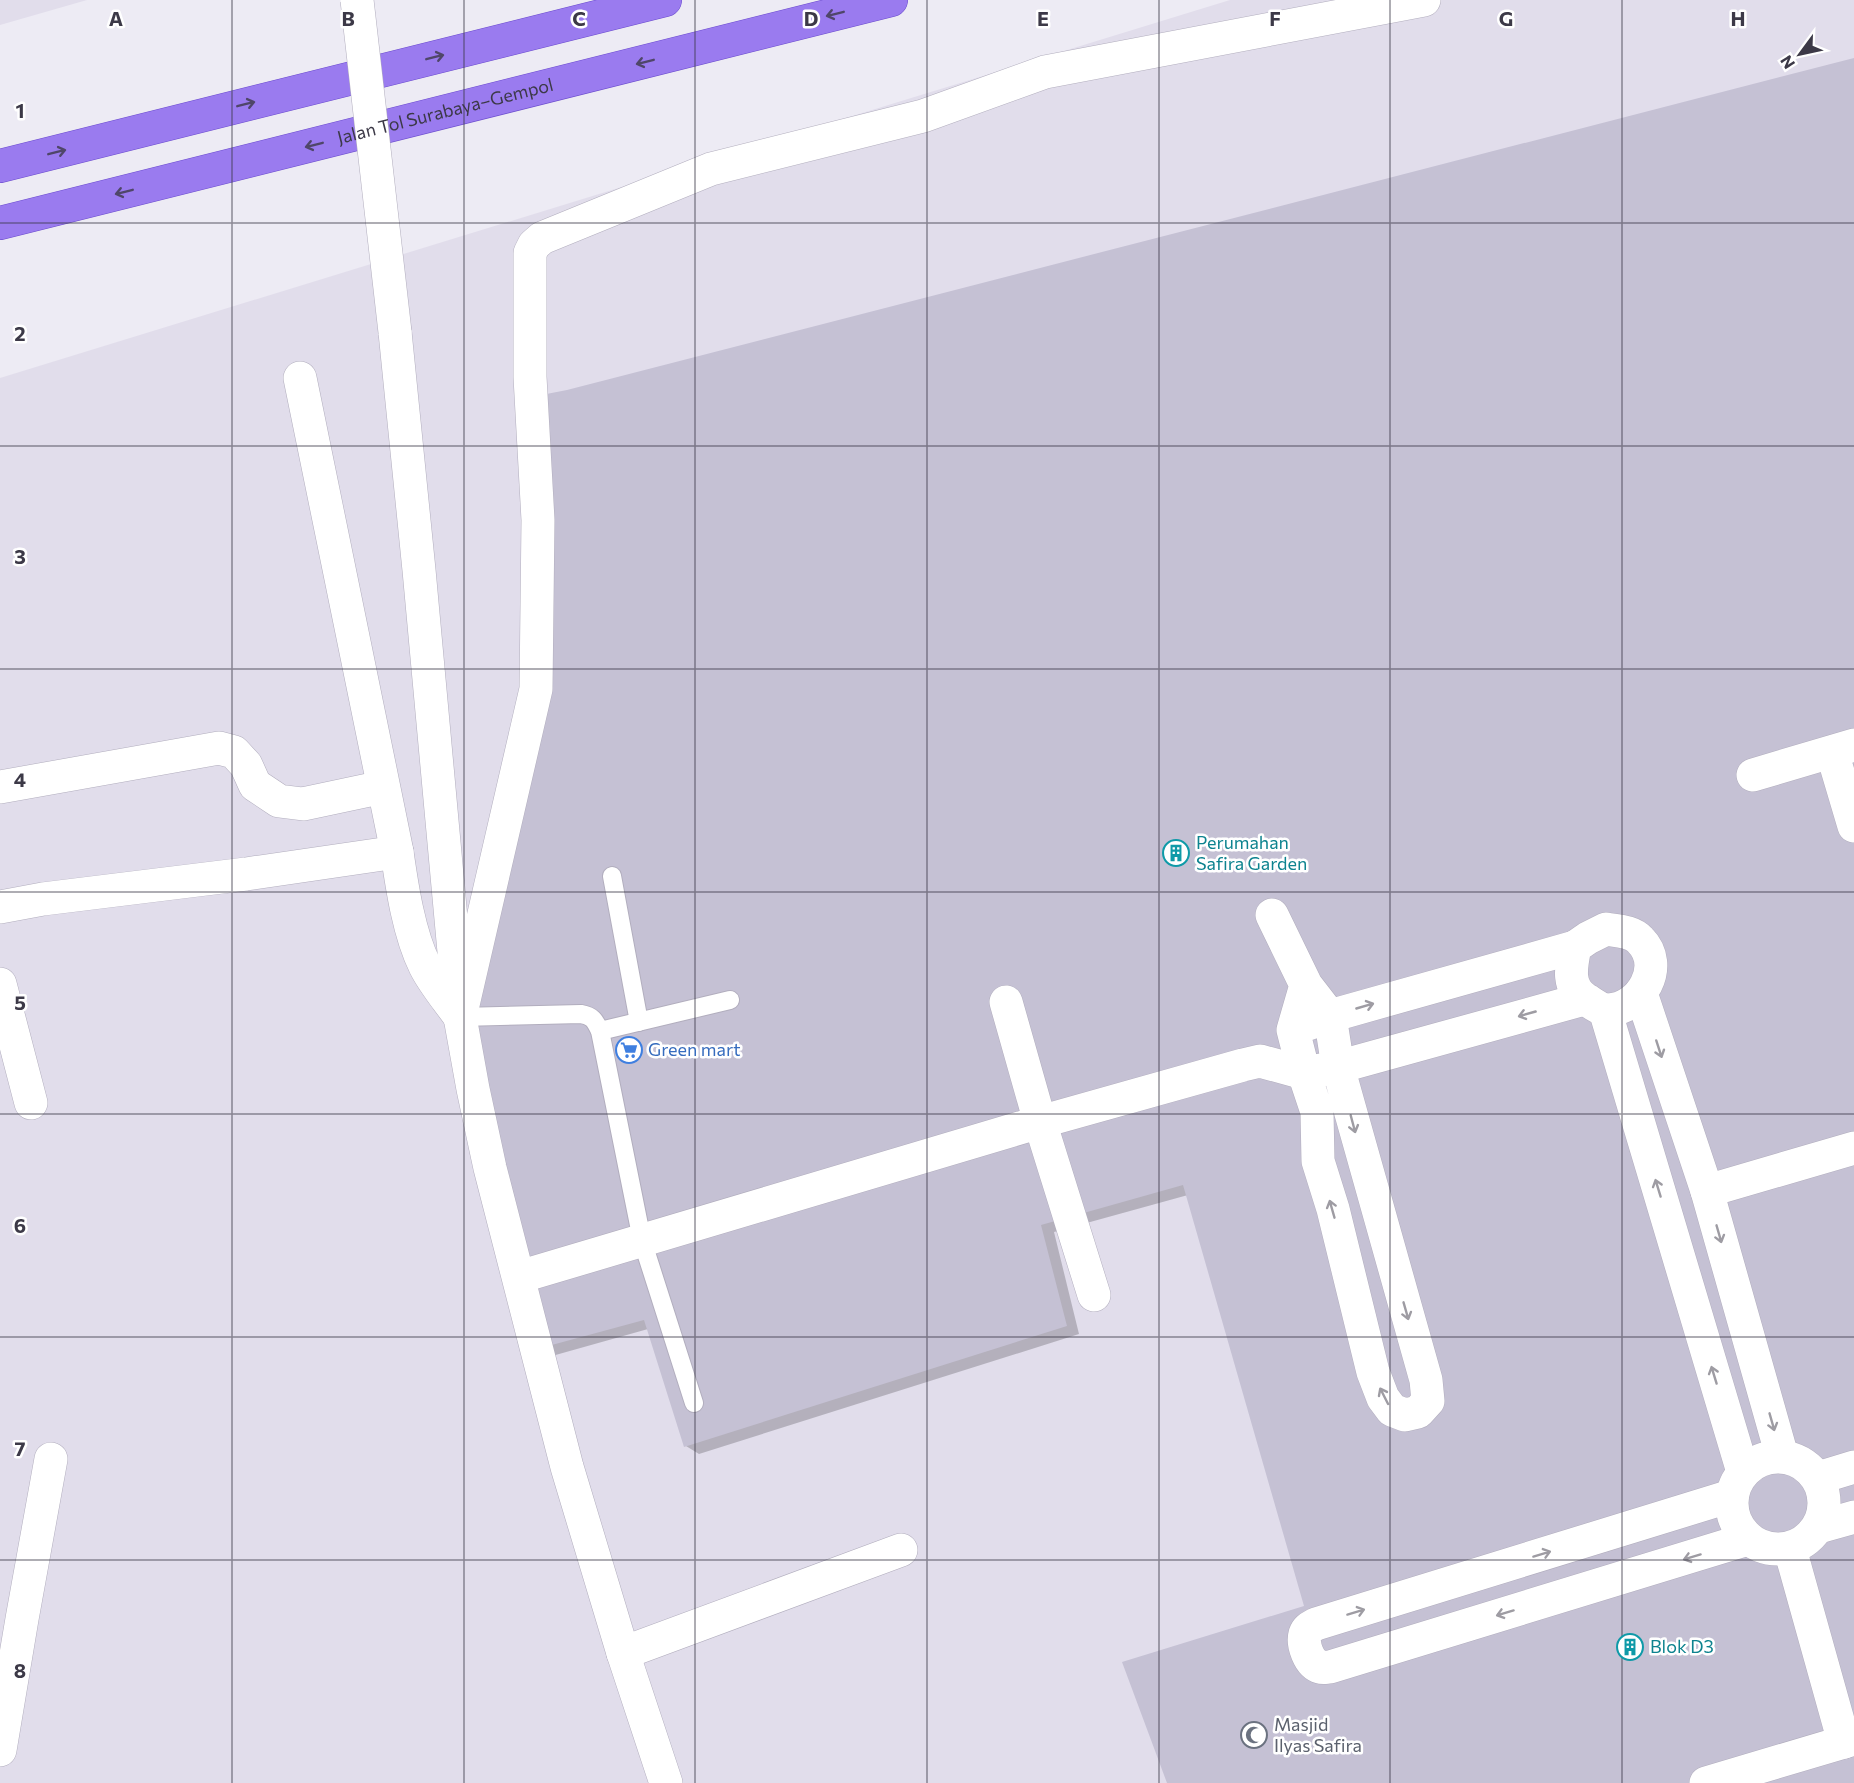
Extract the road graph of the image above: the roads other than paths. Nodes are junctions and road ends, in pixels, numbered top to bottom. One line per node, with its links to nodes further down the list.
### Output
1 (357, 0): 25 (street, bridge)
2 (665, 0): 5 (highway, one-way to 2)
3 (891, 0): 6 (highway, Jalan Tol Surabaya–Gempol, one-way to 6)
4 (1424, 0): 25 (street)
5 (0, 166)
6 (0, 223)
7 (300, 378): 11 (street)
8 (1843, 748): 9 (street); 12 (street)
9 (1753, 775)
10 (0, 787): 11 (street)
11 (383, 787): 13 (street)
12 (1854, 825)
13 (397, 852): 15 (street); 25 (street)
14 (612, 876): 26 (lane)
15 (0, 907)
16 (1272, 915): 19 (street)
17 (1575, 947): 20 (street); 23 (street); 24 (street, one-way to 17)
18 (0, 984): 32 (street)
19 (1306, 985): 24 (street); 27 (street)
20 (1641, 993): 23 (street); 35 (street, one-way to 35)
21 (730, 1000): 26 (lane)
22 (1006, 1002): 33 (street)
23 (1594, 1004): 30 (street, one-way to 30); 44 (street, one-way to 23)
24 (1330, 1016): 27 (street); 30 (street)
25 (460, 1017): 28 (lane); 37 (street)
26 (639, 1022): 28 (lane)
27 (1293, 1030): 29 (street); 31 (street)
28 (600, 1031): 36 (lane)
29 (1260, 1061): 31 (street); 33 (street)
30 (1338, 1067): 31 (street); 31 (street, one-way to 31)
31 (1304, 1073)
32 (31, 1103)
33 (1040, 1122): 36 (street); 38 (street)
34 (1854, 1148): 35 (street)
35 (1707, 1191): 40 (street, one-way to 40)
36 (642, 1240): 37 (street); 39 (lane)
37 (519, 1277): 50 (street)
38 (1094, 1295)
39 (694, 1403)
40 (1782, 1456): 43 (street); 44 (street)
41 (51, 1459): 51 (street)
42 (1854, 1467): 43 (street)
43 (1818, 1478): 46 (street)
44 (1737, 1484): 47 (street); 47 (street, one-way to 44)
45 (1854, 1517): 46 (street)
46 (1819, 1527): 48 (street)
47 (1748, 1539): 48 (street)
48 (1790, 1549): 52 (street)
49 (900, 1550): 50 (street)
50 (623, 1653): 54 (street)
51 (1, 1740)
52 (1849, 1740): 53 (street)
53 (1726, 1780)
54 (666, 1783)

